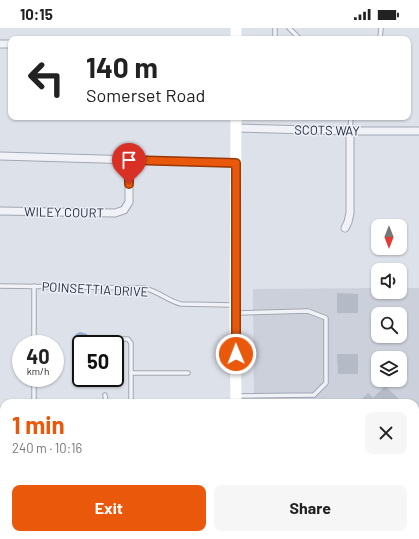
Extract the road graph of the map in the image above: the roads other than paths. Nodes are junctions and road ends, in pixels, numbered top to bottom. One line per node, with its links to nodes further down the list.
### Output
1 (289, 28): 2 (lane)
2 (297, 36)
3 (351, 120): 5 (lane)
4 (236, 123): 5 (street, SCOTS WAY); 9 (main road)
5 (350, 131): 6 (street, SCOTS WAY); 11 (street)
6 (419, 131)
7 (0, 156): 8 (street)
8 (129, 160): 9 (street); 10 (street, WILEY COURT)
9 (236, 163): 14 (main road)
10 (0, 212)
11 (345, 228)
12 (0, 286): 13 (lane, POINSETTIA DRIVE)
13 (34, 286): 14 (lane, POINSETTIA DRIVE); 15 (lane)
14 (235, 309): 24 (main road); 25 (lane, POINSETTIA DRIVE)
15 (34, 335)
16 (124, 339): 17 (lane)
17 (131, 373): 18 (lane); 23 (lane)
18 (188, 373)
19 (34, 387): 21 (lane)
20 (106, 395): 22 (lane)
21 (34, 399)
22 (106, 399)
23 (131, 399)
24 (236, 399)
25 (252, 399)

